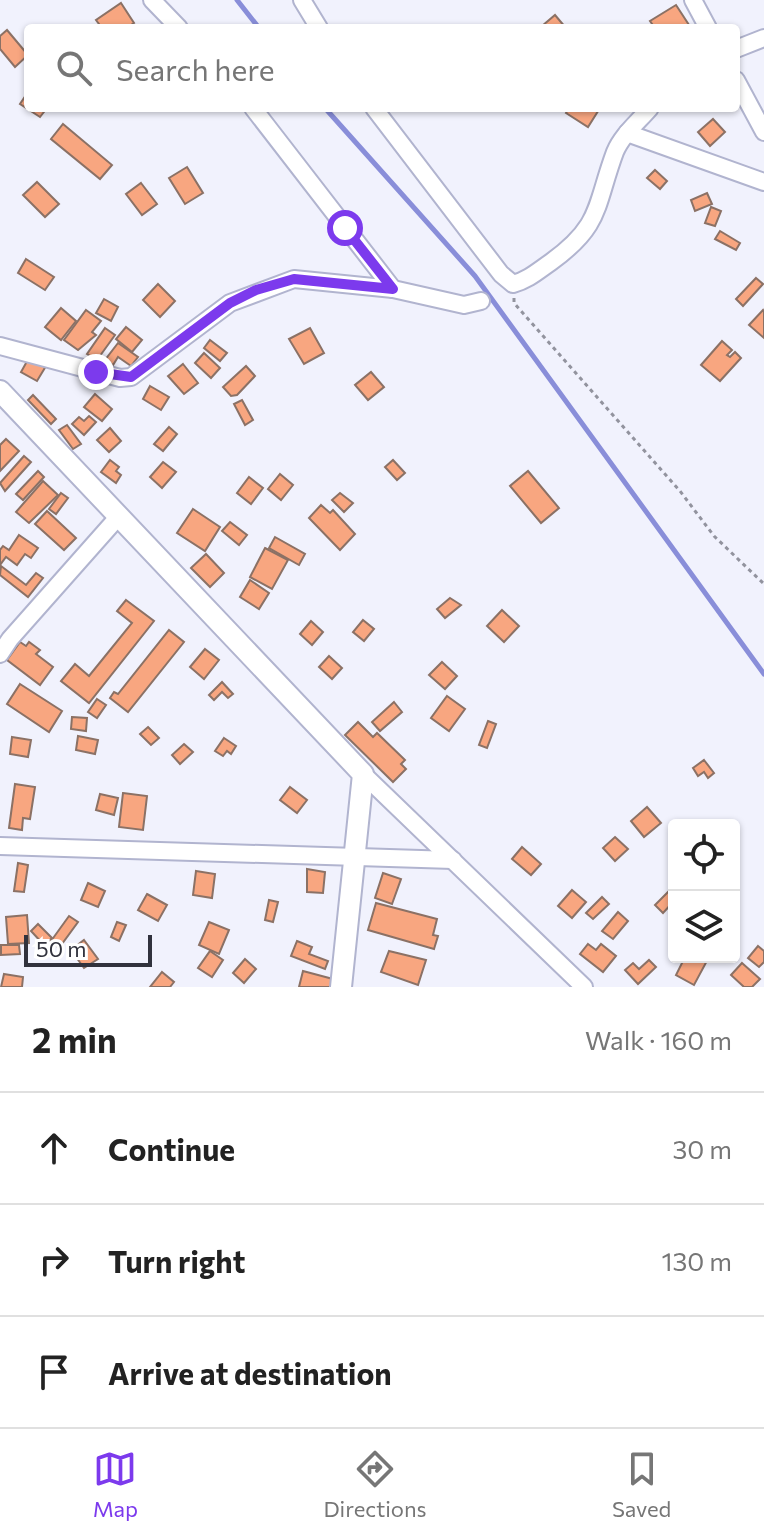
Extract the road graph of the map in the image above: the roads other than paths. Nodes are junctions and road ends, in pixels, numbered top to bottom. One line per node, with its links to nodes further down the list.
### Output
1 (152, 0): 4 (street)
2 (302, 0): 5 (street)
3 (693, 0): 6 (street)
4 (175, 24)
5 (317, 24)
6 (706, 24)
7 (764, 38): 8 (street)
8 (740, 47)
9 (740, 87): 13 (street)
10 (256, 112): 16 (street)
11 (377, 112): 14 (street)
12 (646, 112): 14 (street)
13 (764, 132)
14 (627, 133): 15 (street)
15 (764, 182)
16 (393, 289): 17 (street); 18 (street)
17 (481, 301)
18 (0, 346)
19 (0, 391): 20 (street)
20 (119, 516): 21 (street); 22 (street)
21 (0, 654)
22 (363, 774): 24 (street); 25 (street)
23 (0, 846): 24 (street)
24 (354, 859): 25 (street); 26 (street)
25 (453, 860): 27 (street)
26 (341, 987)
27 (584, 987)

